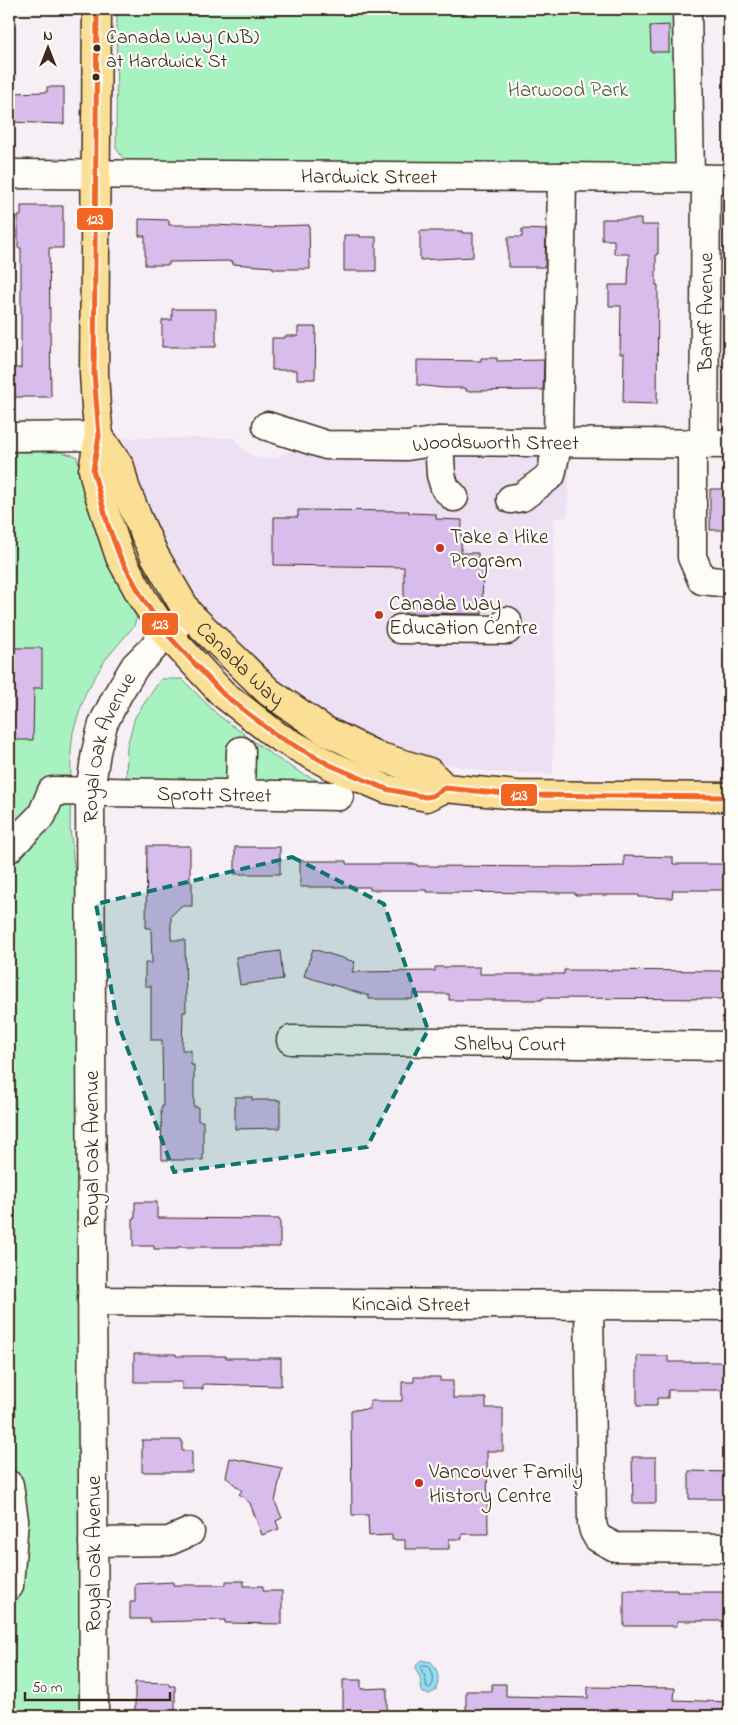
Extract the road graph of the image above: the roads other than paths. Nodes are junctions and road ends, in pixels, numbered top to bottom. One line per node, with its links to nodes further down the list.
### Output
1 (97, 9): 4 (main road, Canada Way)
2 (687, 9): 6 (street, Banff Avenue)
3 (9, 174): 4 (street, Hardwick Street)
4 (96, 174): 5 (street, Hardwick Street); 8 (main road, Canada Way)
5 (562, 176): 6 (street, Hardwick Street); 11 (street)
6 (708, 179): 12 (street, Banff Avenue)
7 (267, 426): 10 (street, Woodsworth Street)
8 (99, 436): 9 (street); 16 (main road, Canada Way); 19 (main road, Canada Way)
9 (9, 437)
10 (439, 441): 11 (street, Woodsworth Street); 13 (street)
11 (558, 441): 12 (street, Woodsworth Street); 14 (street)
12 (708, 444): 15 (street, Banff Avenue)
13 (454, 497)
14 (511, 499)
15 (729, 583)
16 (188, 613): 19 (street, Royal Oak Avenue); 21 (main road, Canada Way)
17 (507, 621): 18 (street)
18 (400, 629)
19 (166, 633): 21 (main road, Canada Way); 22 (street, Royal Oak Avenue)
20 (241, 751): 23 (street)
21 (445, 788): 25 (main road, Canada Way)
22 (90, 792): 23 (street, Sprott Street); 26 (street, Sprott Street); 29 (street, Royal Oak Avenue)
23 (240, 794): 24 (street, Sprott Street)
24 (338, 796)
25 (729, 797)
26 (9, 848)
27 (291, 1040): 28 (street, Shelby Court)
28 (729, 1046)
29 (92, 1301): 30 (street, Kincaid Street); 34 (street, Royal Oak Avenue)
30 (589, 1306): 31 (street, Kincaid Street); 35 (street)
31 (729, 1306)
32 (9, 1485): 36 (street)
33 (190, 1532): 34 (street)
34 (93, 1542): 37 (street, Royal Oak Avenue)
35 (729, 1548)
36 (9, 1586)
37 (94, 1716)

